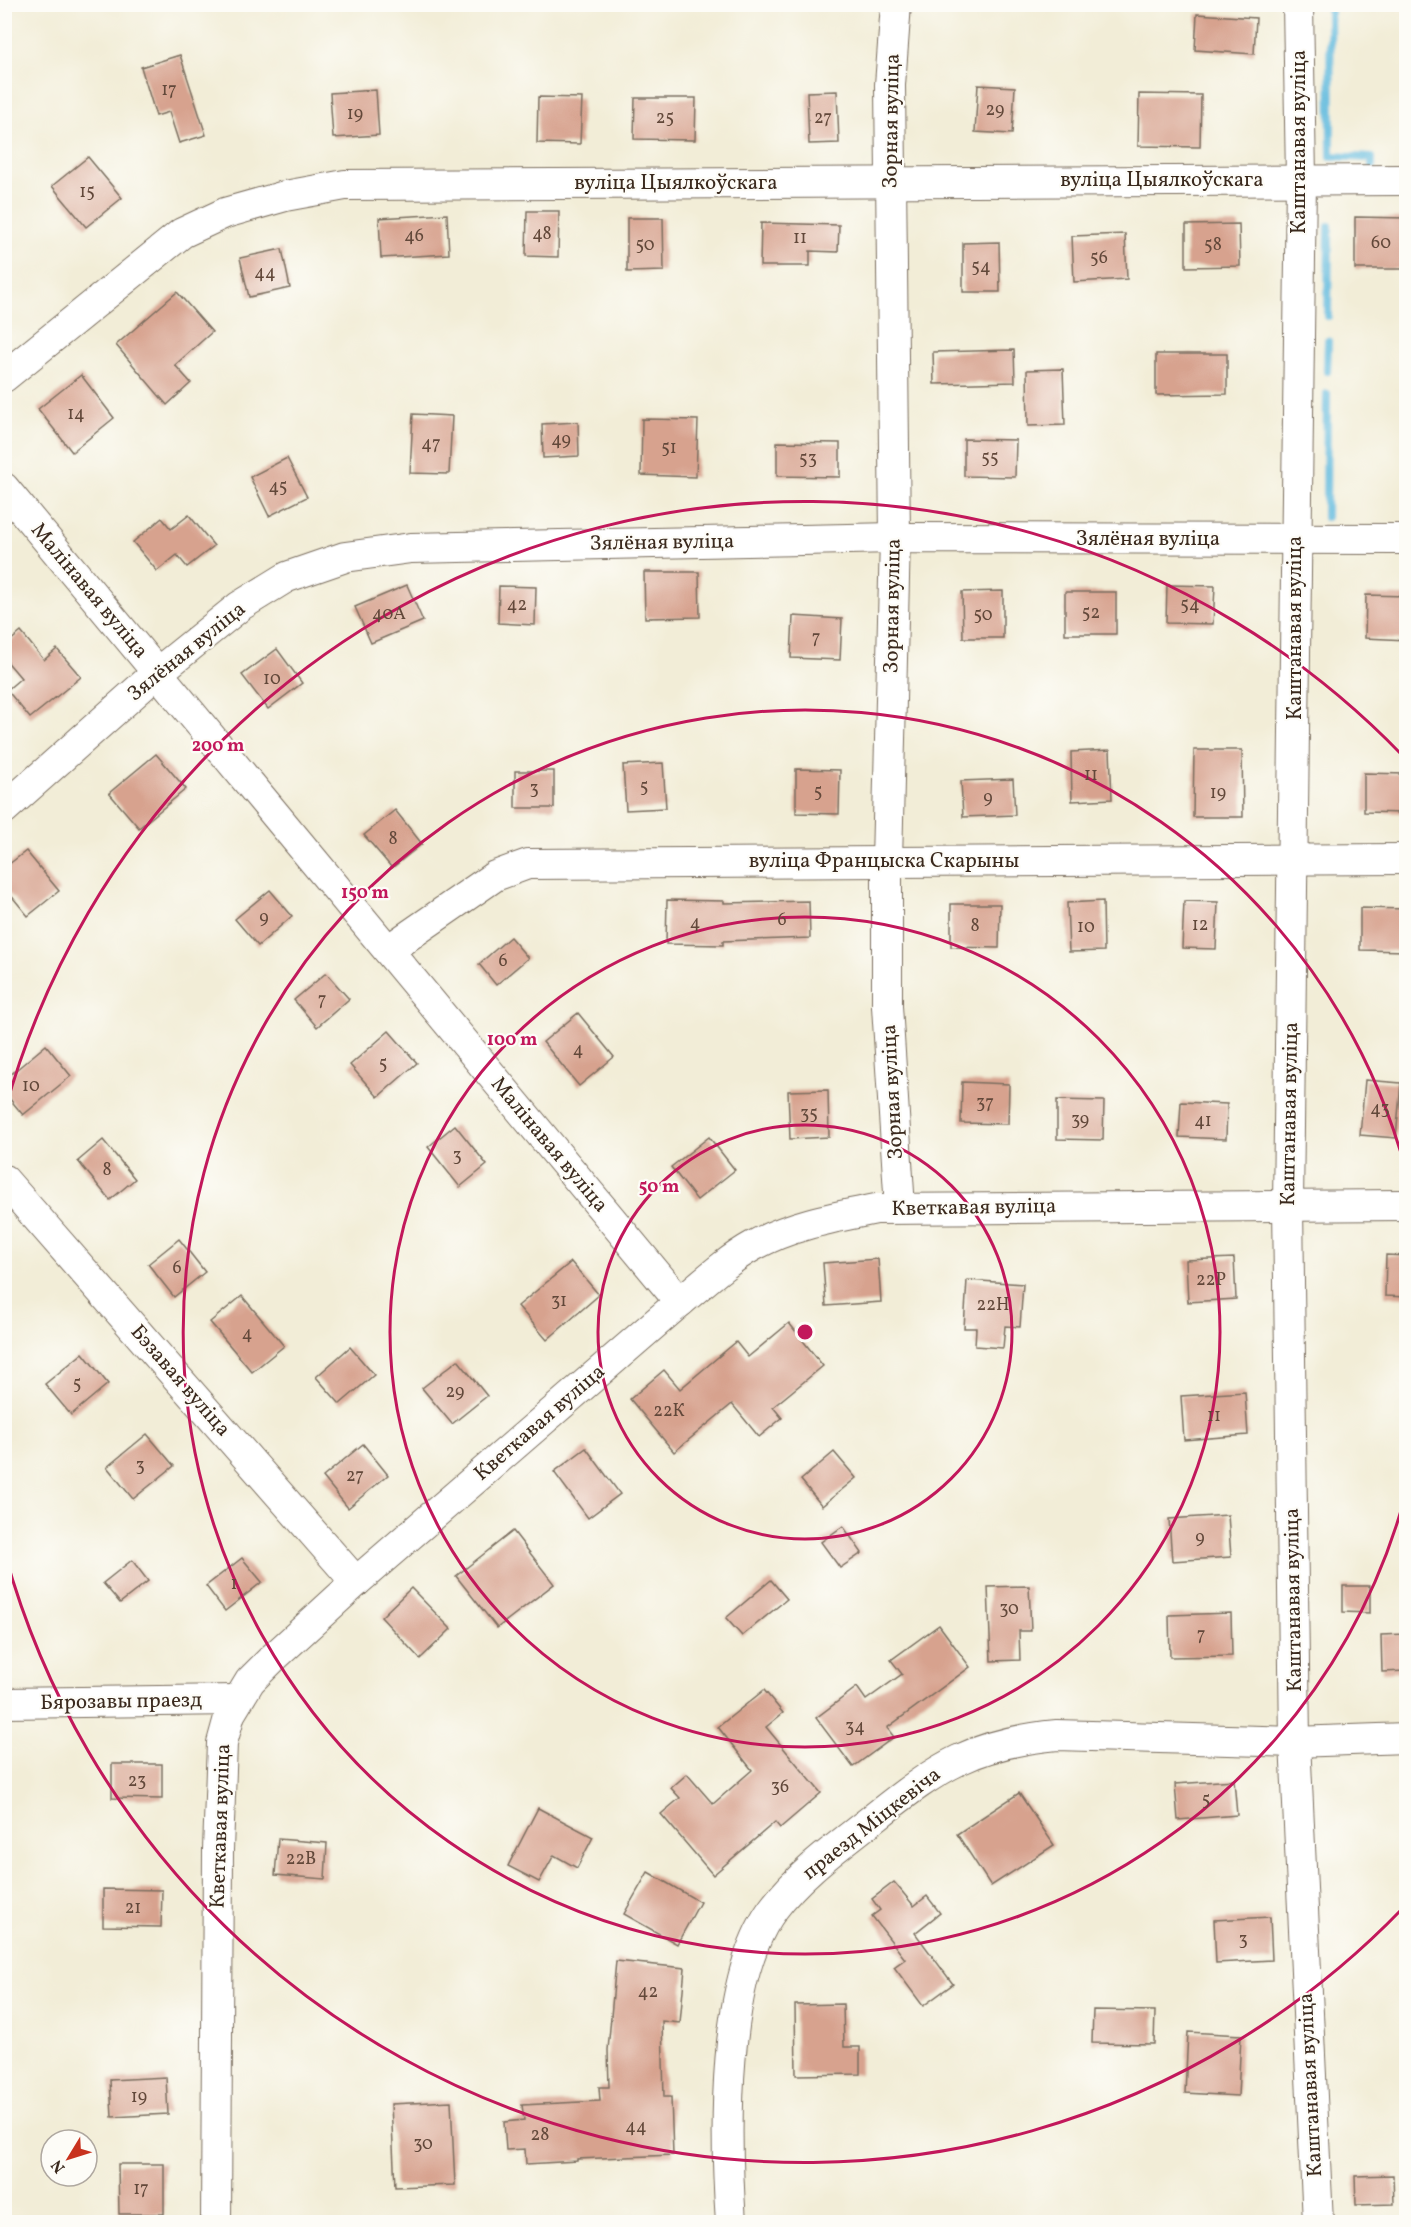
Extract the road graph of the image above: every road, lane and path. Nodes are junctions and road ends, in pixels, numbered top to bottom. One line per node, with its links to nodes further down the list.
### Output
1 (896, 4): 5 (street, Зорная вуліца)
2 (1298, 4): 3 (street, Каштанавая вуліца)
3 (1301, 179): 4 (street, вуліца Цыялкоўскага); 5 (street, вуліца Цыялкоўскага); 10 (street, Каштанавая вуліца)
4 (1407, 180)
5 (890, 182): 6 (street, вуліца Цыялкоўскага); 8 (street, Зорная вуліца)
6 (4, 378)
7 (4, 488): 11 (street, Малінавая вуліца)
8 (895, 538): 10 (street, Зялёная вуліца); 11 (street, Зялёная вуліца); 15 (street, Зорная вуліца)
9 (1407, 539): 10 (street, Зялёная вуліца)
10 (1296, 540): 13 (street, Каштанавая вуліца)
11 (157, 673): 12 (street, Зялёная вуліца); 16 (street, Малінавая вуліца)
12 (4, 809)
13 (1294, 858): 14 (street, вуліца Францыска Скарыны); 15 (street, вуліца Францыска Скарыны); 18 (street, Каштанавая вуліца)
14 (1407, 860)
15 (888, 861): 16 (street, вуліца Францыска Скарыны); 20 (street, Зорная вуліца)
16 (388, 950): 21 (street, Малінавая вуліца)
17 (4, 1180): 22 (street, Бэзавая вуліца)
18 (1288, 1205): 19 (street, Кветкавая вуліца); 20 (street, Кветкавая вуліца); 26 (street, Каштанавая вуліца)
19 (1407, 1205)
20 (900, 1208): 21 (street, Кветкавая вуліца)
21 (680, 1302): 22 (street, Кветкавая вуліца)
22 (356, 1582): 23 (street, Кветкавая вуліца)
23 (237, 1700): 24 (street, Бярозавы праезд); 27 (street, Кветкавая вуліца)
24 (4, 1703)
25 (1407, 1738): 26 (street, праезд Міцкевіча)
26 (1295, 1742): 28 (street, праезд Міцкевіча); 29 (street, Каштанавая вуліца)
27 (216, 2223)
28 (731, 2223)
29 (1318, 2223)

